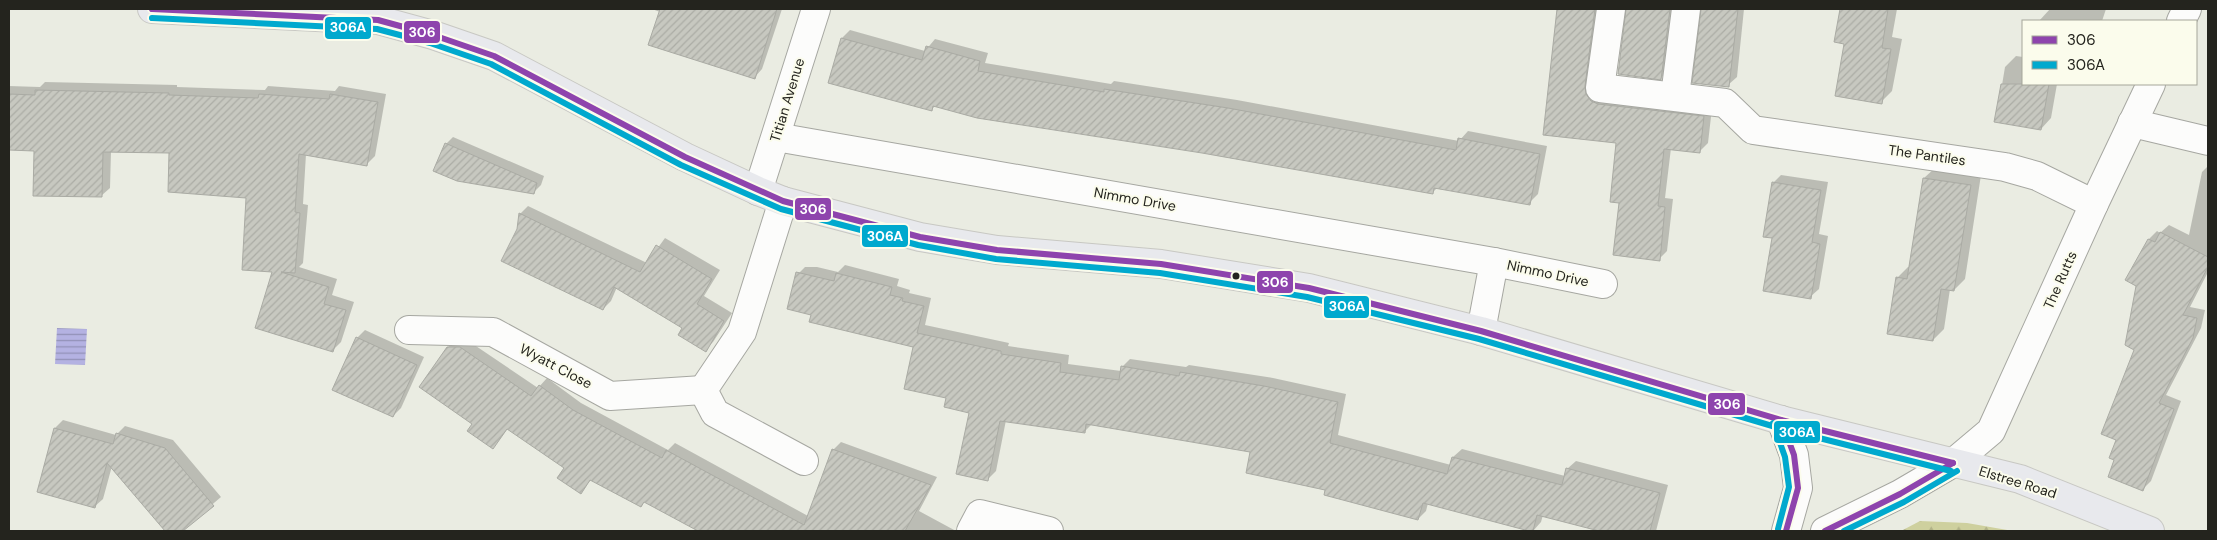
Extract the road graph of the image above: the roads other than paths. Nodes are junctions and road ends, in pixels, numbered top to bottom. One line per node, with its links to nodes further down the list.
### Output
1 (152, 9): 10 (main road, Elstree Road)
2 (816, 9): 8 (street, Titian Avenue)
3 (1611, 9): 6 (street)
4 (1686, 9): 6 (street)
5 (2151, 85): 7 (street, The Rutts)
6 (1675, 96): 12 (street, The Pantiles)
7 (2132, 123): 9 (street); 12 (street, The Rutts)
8 (776, 136): 10 (street, Titian Avenue); 13 (street, Nimmo Drive)
9 (2208, 141)
10 (758, 191): 11 (main road, Elstree Road)
11 (783, 200): 16 (main road, Elstree Road); 17 (street)
12 (2094, 204): 20 (street, The Rutts)
13 (1494, 262): 14 (street, Nimmo Drive); 16 (street, Nimmo Drive)
14 (1602, 284)
15 (409, 330): 17 (street, Wyatt Close)
16 (1481, 330): 18 (main road, Elstree Road)
17 (703, 390): 19 (street)
18 (1781, 420): 20 (main road, Elstree Road); 23 (street)
19 (804, 461)
20 (1953, 463): 24 (street, The Rutts); 25 (main road, Elstree Road)
21 (976, 523): 22 (street)
22 (1049, 531)
23 (1786, 531)
24 (1825, 531)
25 (2150, 531)

